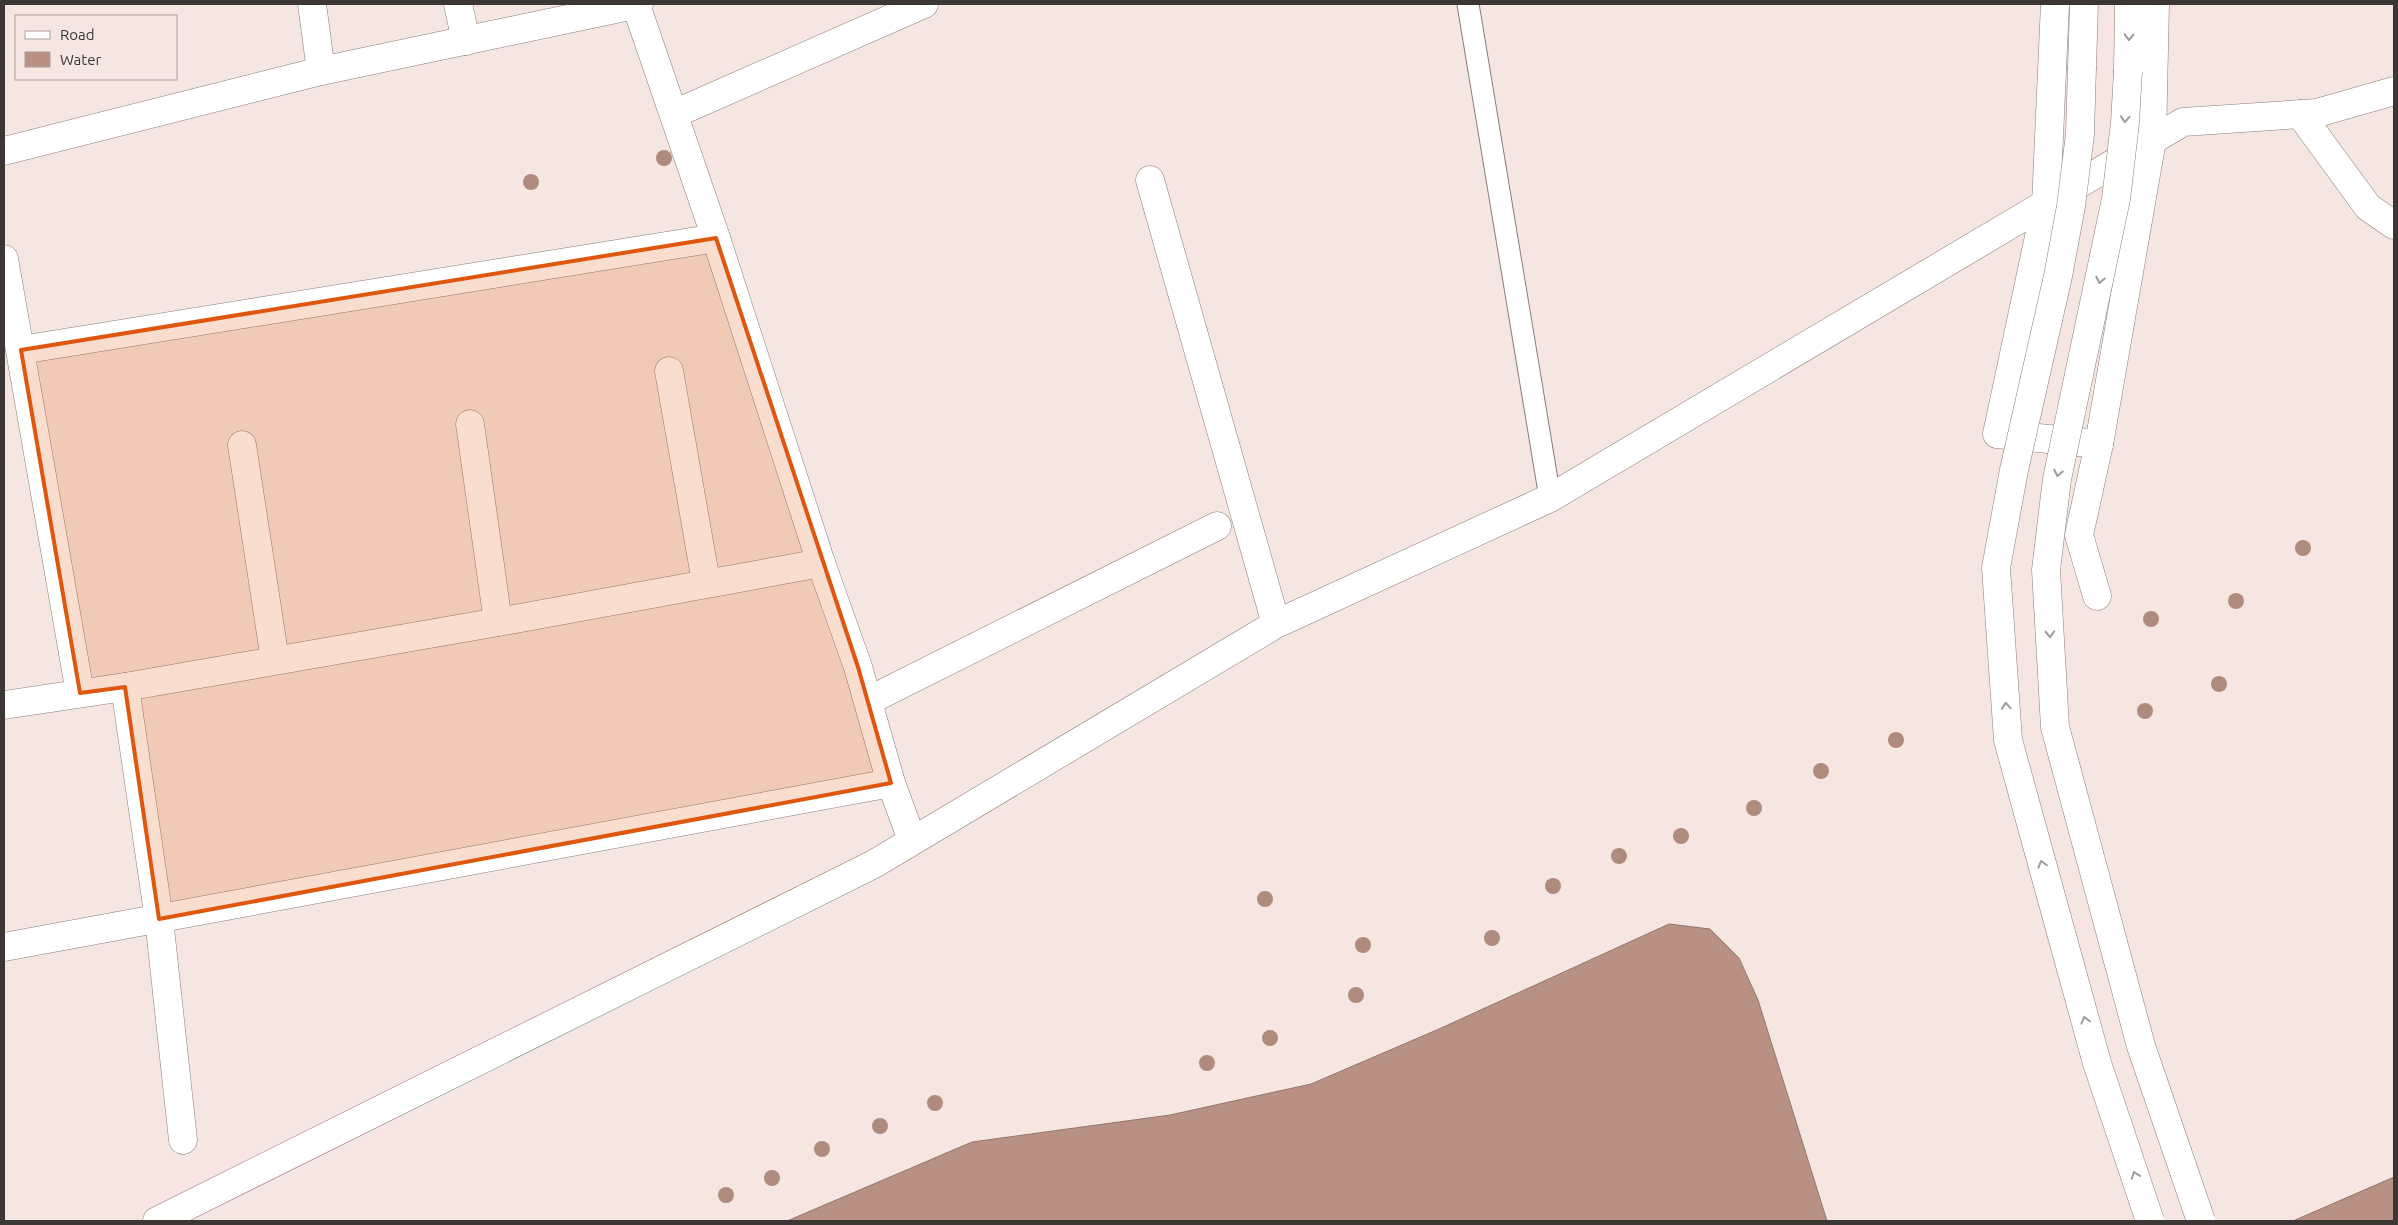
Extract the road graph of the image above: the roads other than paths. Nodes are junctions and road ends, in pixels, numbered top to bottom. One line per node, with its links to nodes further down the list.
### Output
1 (312, 4): 11 (street)
2 (458, 4): 10 (street)
3 (637, 4): 10 (street); 13 (street)
4 (924, 4): 13 (street)
5 (1468, 4): 27 (lane)
6 (2055, 4): 18 (street)
7 (2084, 4): 45 (street, one-way to 7, bridge)
8 (2129, 4): 46 (street, one-way to 46, bridge)
9 (2155, 4): 15 (street)
10 (466, 41): 11 (street)
11 (321, 71): 16 (street)
12 (2394, 91): 14 (street)
13 (674, 114): 20 (street)
14 (2300, 114): 15 (street); 19 (street)
15 (2152, 140): 18 (street); 25 (street)
16 (4, 151)
17 (1150, 180): 33 (street)
18 (2046, 204): 25 (street); 27 (street)
19 (2394, 225)
20 (716, 238): 22 (street); 29 (street)
21 (4, 258): 22 (street)
22 (21, 350): 36 (street)
23 (669, 371): 30 (street)
24 (470, 424): 32 (street)
25 (2099, 444): 31 (street)
26 (242, 445): 34 (street)
27 (1550, 498): 33 (street)
28 (1217, 526): 37 (street)
29 (821, 563): 30 (street); 37 (street)
30 (706, 582): 32 (street)
31 (2097, 596)
32 (498, 622): 34 (street)
33 (1276, 624): 40 (street)
34 (275, 660): 35 (street)
35 (125, 687): 36 (street); 41 (street)
36 (80, 693): 38 (street)
37 (868, 701): 39 (street)
38 (4, 705)
39 (891, 783): 40 (street); 41 (street)
40 (912, 840): 44 (street)
41 (159, 919): 42 (street); 43 (street)
42 (4, 946)
43 (184, 1140)
44 (157, 1221)
45 (2150, 1221)
46 (2200, 1221)

